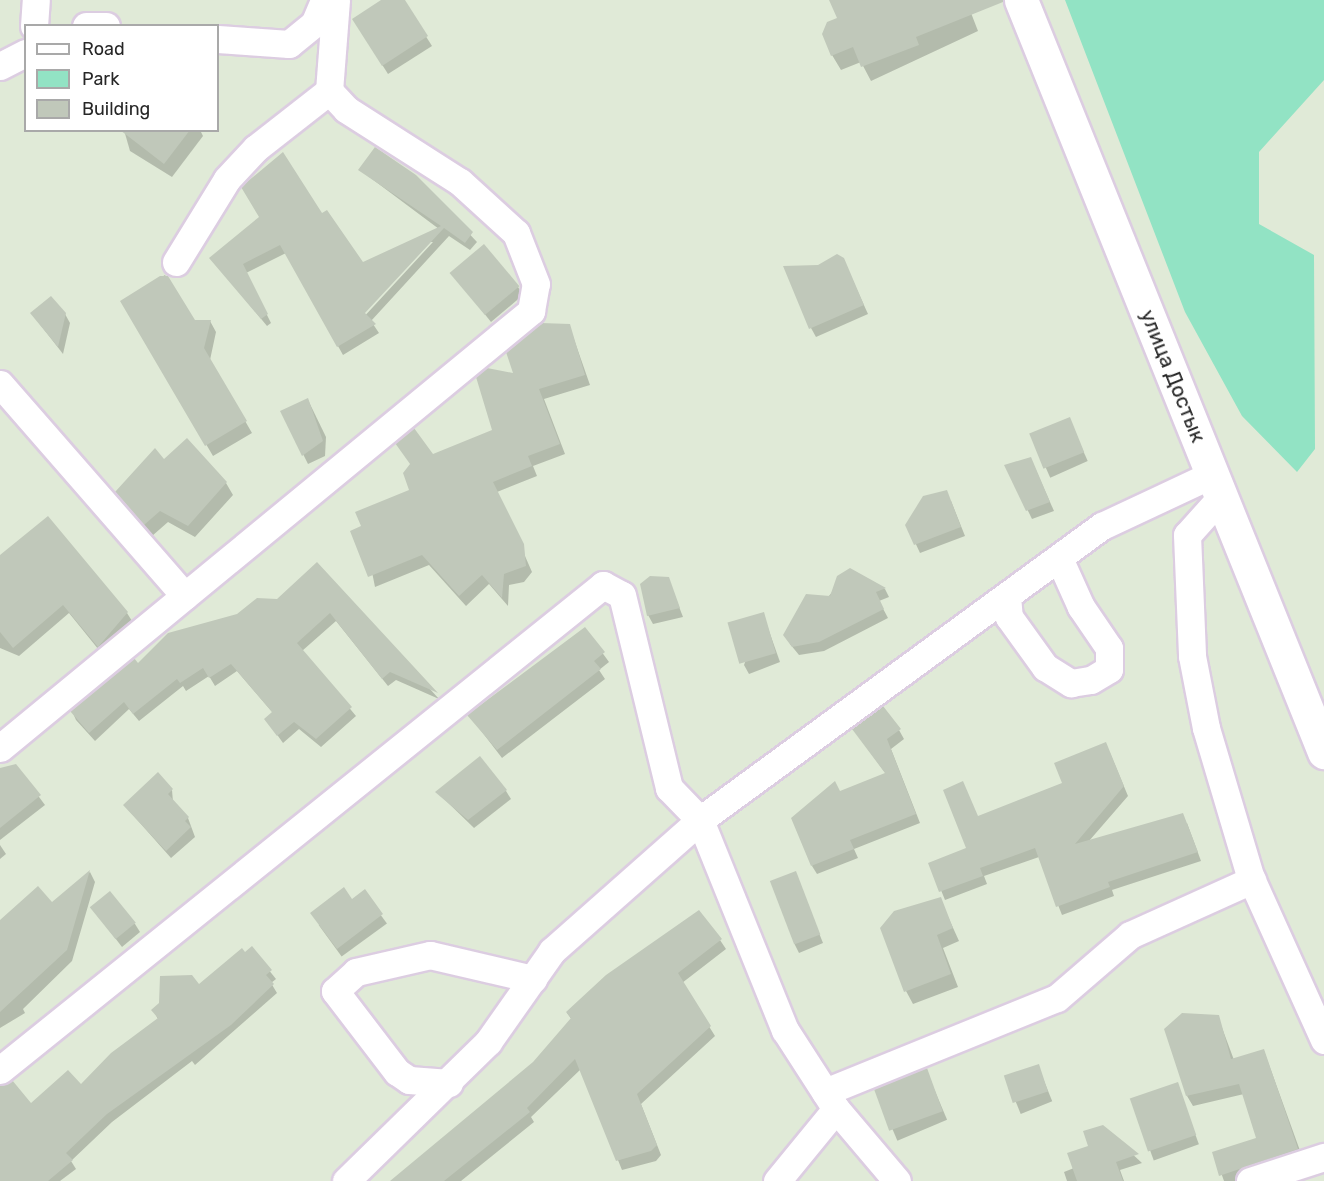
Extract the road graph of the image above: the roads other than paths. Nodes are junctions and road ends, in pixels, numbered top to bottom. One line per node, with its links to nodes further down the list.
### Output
1 (36, 0): 5 (street)
2 (336, 0): 7 (street)
3 (1021, 0): 13 (main road, улица Достык)
4 (319, 12): 6 (street); 7 (street)
5 (34, 24)
6 (219, 39)
7 (333, 52): 10 (street)
8 (24, 54): 9 (street)
9 (0, 66)
10 (329, 91): 11 (street); 17 (street)
11 (176, 262)
12 (0, 384): 17 (street)
13 (1217, 485): 14 (street); 15 (street); 20 (main road, улица Достык)
14 (1176, 492): 15 (street); 16 (street)
15 (1187, 535): 22 (street)
16 (1059, 558): 18 (street); 18 (street)
17 (185, 596): 19 (street)
18 (1007, 596): 21 (street)
19 (5, 734)
20 (1324, 752)
21 (700, 820): 23 (street); 25 (street); 27 (street)
22 (1252, 879): 24 (street); 27 (street)
23 (533, 979): 26 (street); 26 (street)
24 (1324, 1040)
25 (0, 1070)
26 (449, 1083): 29 (street)
27 (831, 1100): 30 (street); 31 (street)
28 (1324, 1157): 32 (street)
29 (346, 1181)
30 (777, 1181)
31 (897, 1181)
32 (1250, 1181)

